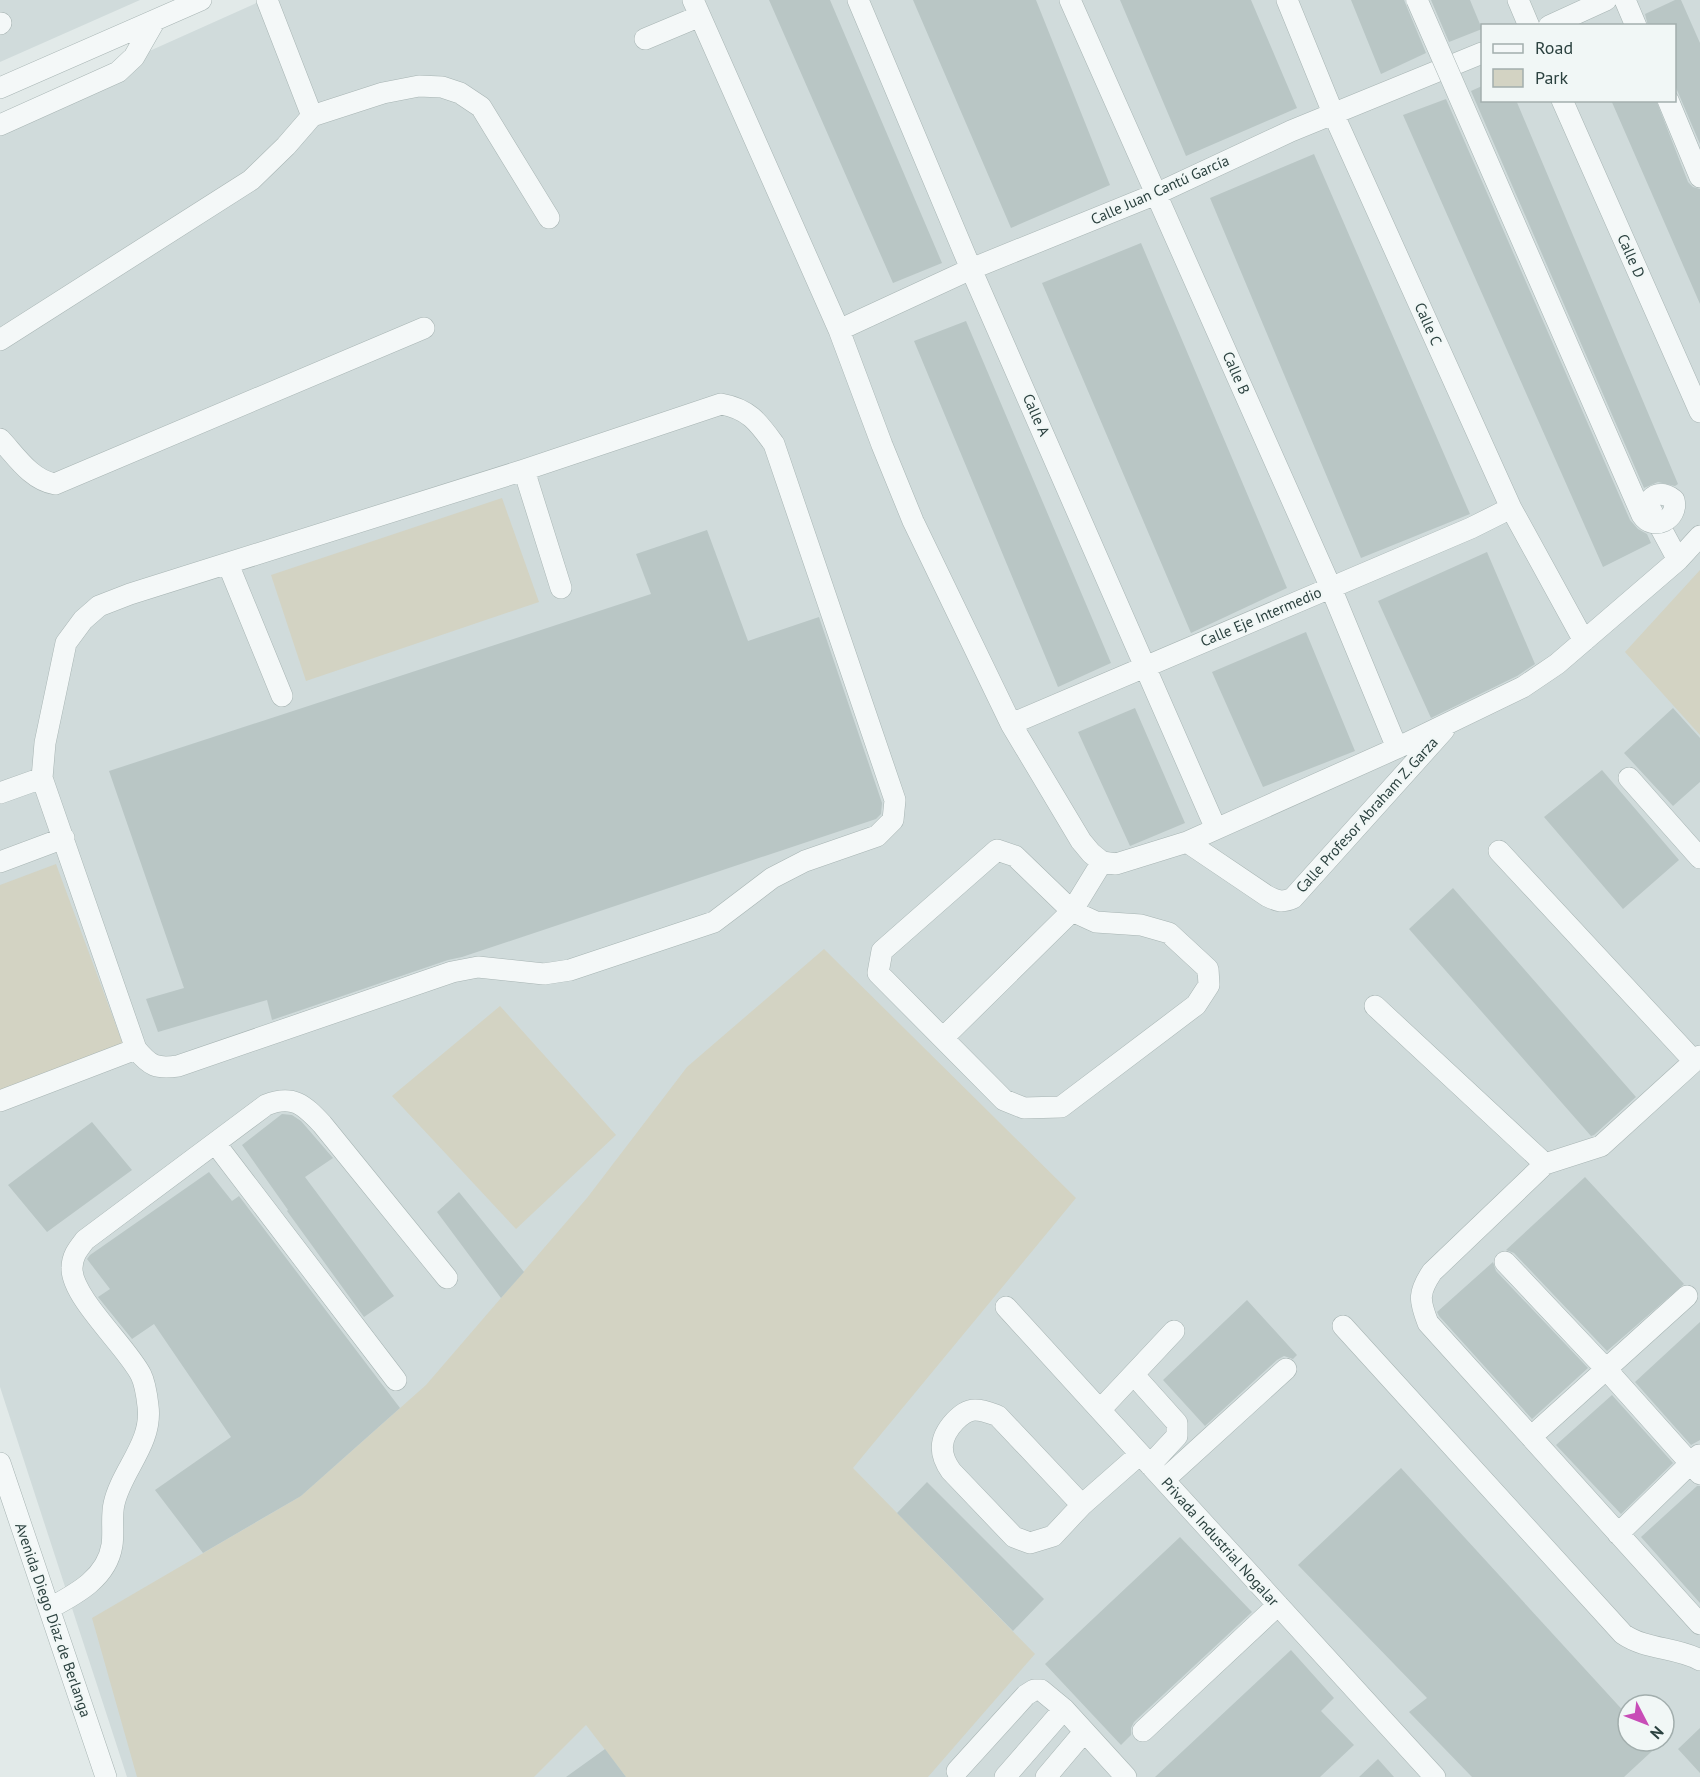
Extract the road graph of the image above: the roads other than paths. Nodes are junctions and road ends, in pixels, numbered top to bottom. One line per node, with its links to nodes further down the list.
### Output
1 (201, 0): 11 (street)
2 (267, 0): 21 (street)
3 (858, 0): 26 (street, Calle A)
4 (1070, 0): 24 (street, Calle B)
5 (1287, 0): 20 (street, Calle C)
6 (1417, 0): 35 (street, bridge)
7 (1518, 0): 12 (street)
8 (1606, 0): 13 (street)
9 (1625, 0): 14 (street)
10 (697, 8): 15 (street); 28 (street)
11 (154, 22): 17 (street); 22 (street)
12 (1528, 24)
13 (1553, 24)
14 (1635, 24)
15 (645, 39)
16 (1481, 53): 20 (street, Calle Juan Cantú García)
17 (0, 88)
18 (1563, 102): 30 (street, Calle D)
19 (1669, 102): 23 (street)
20 (1333, 113): 24 (street, Calle Juan Cantú García); 33 (street, Calle C)
21 (312, 116): 25 (street); 29 (street)
22 (0, 125)
23 (1700, 177)
24 (1156, 194): 26 (street, Calle Juan Cantú García); 38 (street, Calle B)
25 (549, 218)
26 (971, 269): 28 (street, Calle Juan Cantú García); 40 (street, Calle A)
27 (424, 328): 31 (street)
28 (839, 330): 43 (street)
29 (0, 340)
30 (1700, 412)
31 (0, 439)
32 (524, 470): 36 (street); 37 (street); 58 (street)
33 (1511, 508): 38 (street, Calle Eje Intermedio); 39 (street, Calle C)
34 (1700, 536): 35 (street, Calle Profesor Abraham Z. Garza)
35 (1678, 560): 39 (street, Calle Profesor Abraham Z. Garza)
36 (228, 564): 41 (street); 45 (street)
37 (561, 588)
38 (1331, 588): 40 (street, Calle Eje Intermedio); 44 (street, Calle B)
39 (1584, 641): 42 (street, Calle Profesor Abraham Z. Garza)
40 (1146, 666): 43 (street, Calle Eje Intermedio); 48 (street, Calle A)
41 (282, 696)
42 (1452, 721): 44 (street, Calle Profesor Abraham Z. Garza); 50 (street, Calle Profesor Abraham Z. Garza)
43 (1011, 724): 54 (street)
44 (1397, 748): 48 (street, Calle Profesor Abraham Z. Garza)
45 (42, 778): 47 (street); 49 (street)
46 (1629, 778): 52 (street)
47 (0, 793)
48 (1216, 829): 50 (street, Calle Profesor Abraham Z. Garza)
49 (64, 838): 53 (street); 58 (street)
50 (1187, 842): 54 (street, Calle Profesor Abraham Z. Garza)
51 (1499, 851): 59 (street)
52 (1700, 858)
53 (0, 862)
54 (1102, 862): 55 (street)
55 (1072, 911): 57 (street); 57 (street); 57 (street)
56 (1375, 1005): 62 (street)
57 (943, 1038)
58 (136, 1049): 60 (street)
59 (1697, 1058): 62 (street)
60 (0, 1101)
61 (215, 1143): 64 (street); 72 (street); 81 (street)
62 (1545, 1164): 74 (street)
63 (1505, 1262): 70 (street)
64 (447, 1278)
65 (1687, 1296): 70 (street)
66 (1006, 1307): 73 (street, Privada Industrial Nogalar)
67 (1342, 1326): 83 (street)
68 (1173, 1331): 71 (street)
69 (1286, 1369): 77 (street)
70 (1606, 1369): 74 (street); 76 (street)
71 (1134, 1375): 73 (street); 77 (street)
72 (396, 1380)
73 (1100, 1410): 77 (street, Privada Industrial Nogalar)
74 (1531, 1437): 79 (street)
75 (0, 1463): 81 (street, Avenida Diego Díaz de Berlanga)
76 (1697, 1464): 79 (street)
77 (1152, 1466): 78 (street); 80 (street, Privada Industrial Nogalar)
78 (1082, 1505): 78 (street)
79 (1618, 1534): 82 (street)
80 (1278, 1605): 85 (street); 92 (street, Privada Industrial Nogalar)
81 (50, 1608): 88 (street, Avenida Diego Díaz de Berlanga)
82 (1700, 1624)
83 (1700, 1660)
84 (1064, 1709): 86 (street); 87 (street); 89 (street)
85 (1143, 1731)
86 (1084, 1732): 90 (street); 91 (street)
87 (957, 1772)
88 (106, 1777)
89 (1005, 1777)
90 (1046, 1777)
91 (1126, 1777)
92 (1435, 1777)

